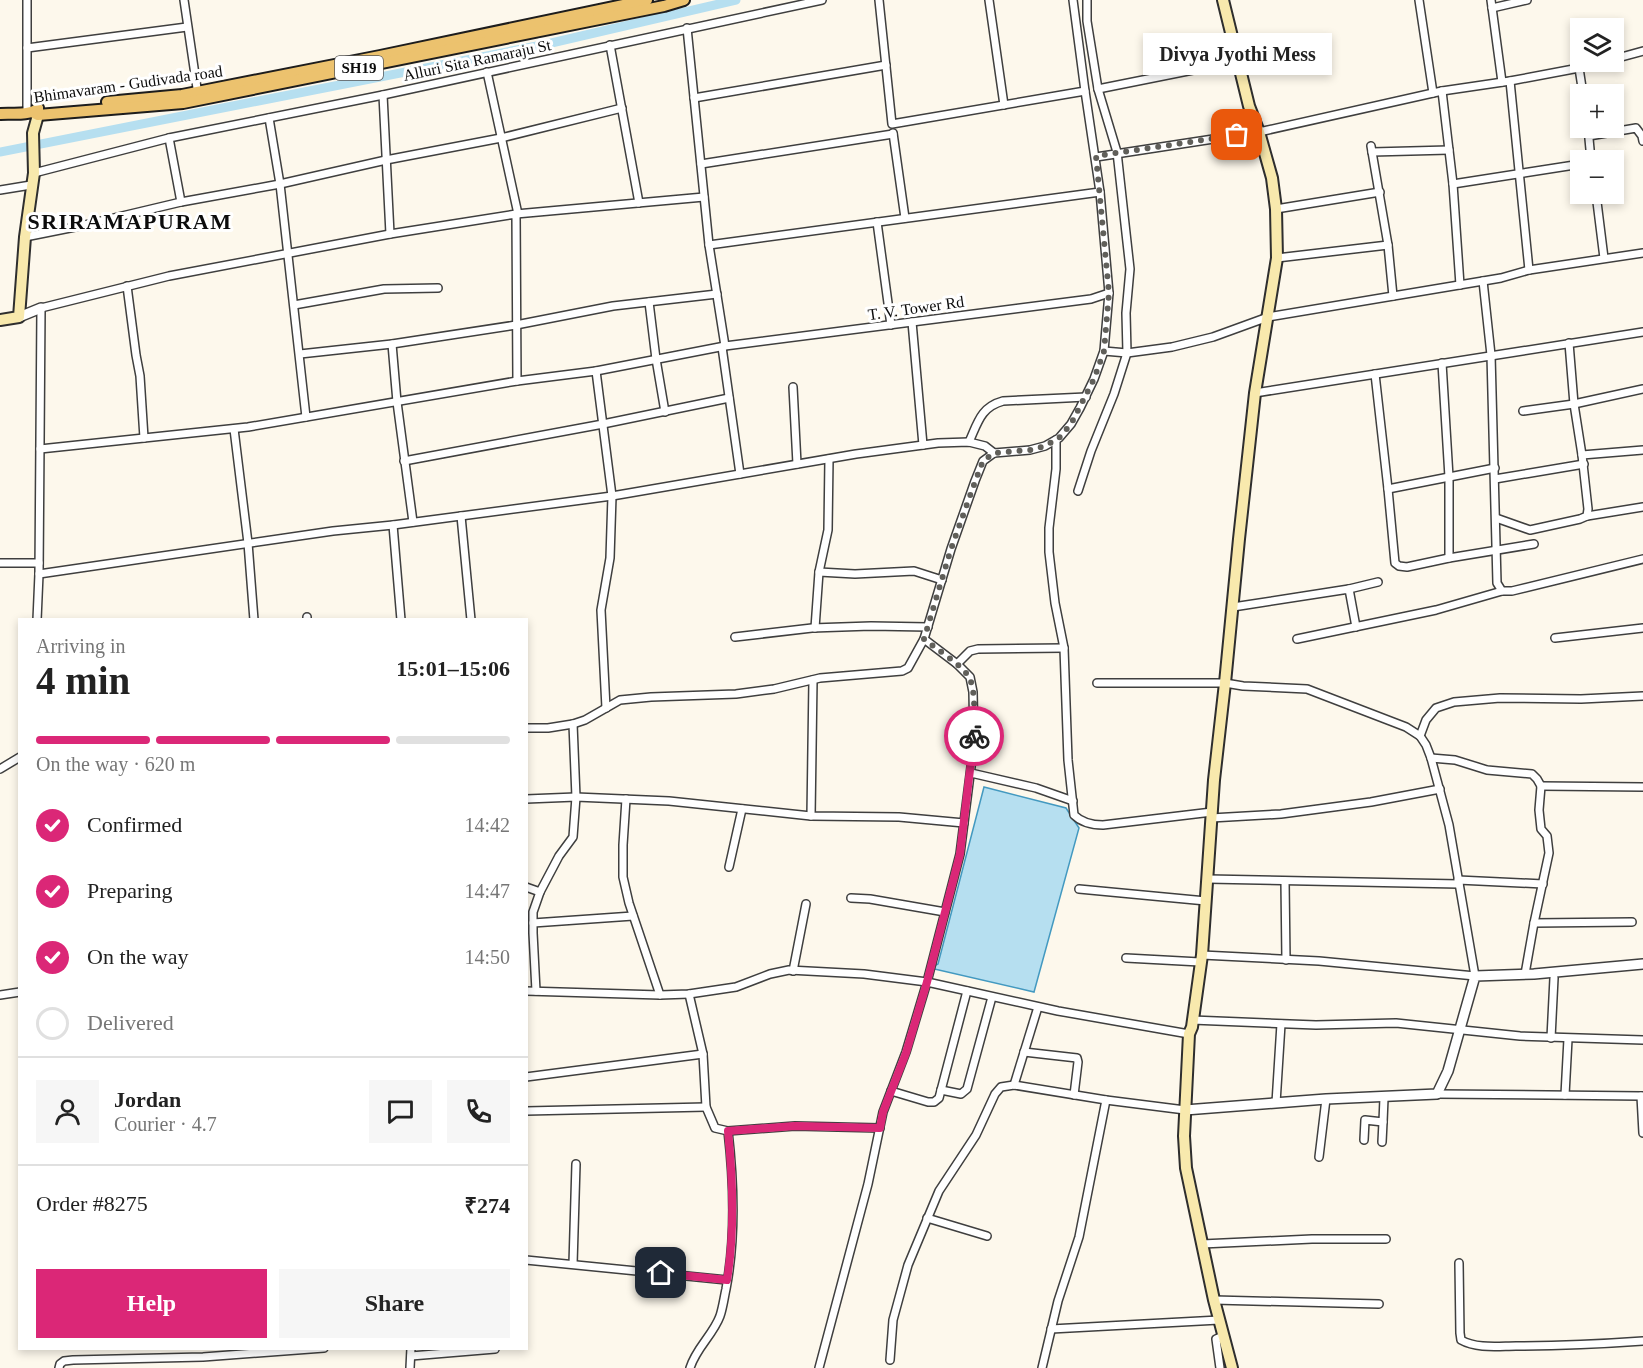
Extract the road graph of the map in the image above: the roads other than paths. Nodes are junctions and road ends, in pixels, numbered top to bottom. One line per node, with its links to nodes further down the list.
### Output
1 (27, 0): 18 (street)
2 (184, 0): 15 (street)
3 (647, 0): 19 (main road, Bhimavaram - Gudivada road / SH19)
4 (684, 0): 13 (main road, SH19)
5 (822, 0): 16 (street, Alluri Sita Ramaraju St)
6 (879, 0): 23 (street)
7 (988, 0): 34 (street)
8 (1073, 0): 28 (street)
9 (1087, 0): 27 (street)
10 (1223, 0): 22 (main road)
11 (1419, 0): 30 (street)
12 (1527, 0): 14 (street)
13 (664, 3): 19 (main road, SH19)
14 (1492, 4): 26 (street)
15 (187, 27): 18 (street); 32 (street)
16 (687, 28): 17 (street, Alluri Sita Ramaraju St); 33 (street)
17 (610, 45): 25 (street, Alluri Sita Ramaraju St); 35 (street)
18 (27, 48): 36 (street)
19 (425, 51): 32 (main road, Bhimavaram - Gudivada road / SH19)
20 (1643, 51): 21 (street)
21 (1624, 56)
22 (1238, 61): 27 (street); 42 (main road)
23 (886, 65): 33 (street); 39 (street)
24 (1570, 70): 26 (street)
25 (487, 72): 31 (street, Alluri Sita Ramaraju St); 45 (street)
26 (1506, 82): 29 (street); 54 (street)
27 (1098, 88): 48 (street)
28 (1084, 91): 34 (street); 49 (street)
29 (1442, 91): 30 (street); 47 (street)
30 (1433, 93): 42 (street)
31 (382, 95): 38 (street, Alluri Sita Ramaraju St); 50 (street)
32 (198, 96): 36 (main road, Bhimavaram - Gudivada road / SH19)
33 (694, 98): 51 (street)
34 (1004, 105): 39 (street)
35 (622, 108): 45 (street); 63 (street)
36 (34, 112): 37 (main road, Bhimavaram - Gudivada road / SH19); 53 (main road)
37 (0, 114)
38 (269, 118): 44 (street, Alluri Sita Ramaraju St); 55 (street)
39 (892, 124): 43 (street)
40 (1639, 127): 41 (street); 46 (street)
41 (1624, 130)
42 (1259, 132): 48 (street); 65 (main road)
43 (893, 134): 51 (street); 67 (street)
44 (169, 138): 53 (street, Alluri Sita Ramaraju St); 62 (street)
45 (501, 138): 50 (street); 66 (street)
46 (1643, 141)
47 (1449, 150): 56 (street); 60 (street)
48 (1117, 152): 49 (street); 98 (street)
49 (1096, 156): 59 (street)
50 (386, 160): 55 (street); 69 (street)
51 (701, 164): 61 (street)
52 (1570, 166): 54 (street)
53 (34, 167): 57 (main road)
54 (1520, 173): 56 (street); 77 (street)
55 (280, 184): 62 (street); 74 (street)
56 (1453, 184): 79 (street)
57 (31, 185): 58 (street); 70 (main road)
58 (0, 190)
59 (1100, 192): 67 (street); 82 (street)
60 (1380, 192): 65 (street); 72 (street)
61 (704, 197): 63 (street); 71 (street)
62 (181, 202): 70 (street)
63 (639, 203): 66 (street)
64 (1597, 204): 76 (street)
65 (1276, 209): 75 (main road)
66 (517, 214): 69 (street); 91 (street)
67 (905, 218): 68 (street)
68 (877, 222): 71 (street); 92 (street)
69 (390, 234): 74 (street)
70 (25, 237): 89 (main road)
71 (709, 245): 83 (street)
72 (1388, 245): 75 (street); 84 (street)
73 (1643, 253): 76 (street)
74 (288, 254): 80 (street); 86 (street)
75 (1277, 258): 88 (main road)
76 (1604, 258): 77 (street)
77 (1529, 270): 78 (street)
78 (1483, 281): 79 (street); 100 (street)
79 (1460, 285): 84 (street)
80 (127, 286): 87 (street); 118 (street)
81 (438, 288): 86 (street)
82 (1109, 293): 90 (street, T. V. Tower Rd); 97 (street)
83 (717, 294): 85 (street); 96 (street)
84 (1394, 296): 88 (street)
85 (649, 302): 91 (street); 101 (street)
86 (294, 305): 99 (street)
87 (41, 308): 89 (street); 122 (street)
88 (1268, 317): 98 (street); 108 (main road)
89 (8, 319)
90 (912, 322): 92 (street, T. V. Tower Rd); 121 (street)
91 (516, 325): 95 (street); 105 (street)
92 (891, 325): 96 (street, T. V. Tower Rd)
93 (1643, 332): 94 (street)
94 (1569, 343): 100 (street); 112 (street)
95 (392, 344): 99 (street); 111 (street)
96 (724, 347): 101 (street, T. V. Tower Rd); 110 (street)
97 (1104, 351): 98 (street); 109 (street)
98 (1127, 353): 135 (street)
99 (300, 354): 115 (street)
100 (1491, 355): 102 (street); 130 (street)
101 (656, 359): 103 (street, T. V. Tower Rd); 114 (street)
102 (1442, 363): 104 (street); 132 (street)
103 (596, 371): 105 (street, T. V. Tower Rd); 116 (street)
104 (1375, 374): 108 (street); 134 (street)
105 (517, 381): 111 (street, T. V. Tower Rd)
106 (793, 387): 129 (street)
107 (1643, 389): 112 (street)
108 (1255, 393): 156 (main road)
109 (1086, 397): 119 (street); 120 (street)
110 (729, 398): 114 (street); 131 (street)
111 (397, 402): 115 (street, T. V. Tower Rd); 127 (street)
112 (1574, 404): 113 (street); 125 (street)
113 (1523, 411)
114 (665, 412): 116 (street)
115 (306, 417): 117 (street, T. V. Tower Rd)
116 (603, 424): 127 (street); 136 (street)
117 (234, 429): 118 (street, T. V. Tower Rd); 143 (street)
118 (144, 438): 122 (street, T. V. Tower Rd)
119 (1056, 440): 124 (street); 169 (street)
120 (969, 442): 121 (street); 124 (street)
121 (924, 445): 126 (street)
122 (40, 449): 149 (street)
123 (1643, 450): 125 (street)
124 (994, 453): 152 (street)
125 (1582, 455): 128 (street)
126 (830, 459): 129 (street); 150 (street)
127 (404, 461): 141 (street)
128 (1584, 464): 133 (street); 139 (street)
129 (797, 465): 131 (street)
130 (1495, 468): 132 (street); 133 (street)
131 (740, 474): 136 (street)
132 (1449, 477): 134 (street); 146 (street)
133 (1495, 479): 140 (street)
134 (1388, 489): 146 (street)
135 (1078, 491)
136 (612, 496): 138 (street); 175 (street)
137 (1643, 507): 139 (street)
138 (461, 516): 141 (street); 160 (street)
139 (1587, 516): 140 (street)
140 (1496, 518): 145 (street)
141 (413, 522): 142 (street)
142 (393, 525): 143 (street); 159 (street)
143 (248, 543): 151 (street); 158 (street)
144 (1533, 544): 145 (street)
145 (1496, 550): 146 (street); 155 (street)
146 (1449, 558)
147 (1643, 559): 155 (street)
148 (0, 562): 149 (street)
149 (39, 563): 151 (street)
150 (819, 572): 152 (street); 163 (street)
151 (39, 574): 157 (street)
152 (942, 580): 161 (street)
153 (1378, 582): 154 (street)
154 (1349, 589): 156 (street); 162 (street)
155 (1502, 591): 162 (street)
156 (1233, 607): 173 (main road)
157 (37, 618)
158 (254, 618)
159 (401, 618)
160 (471, 618)
161 (928, 627): 163 (street); 167 (street)
162 (1356, 627): 168 (street)
163 (816, 628): 165 (street)
164 (1643, 628): 166 (street)
165 (735, 637)
166 (1555, 638)
167 (924, 639): 170 (street); 171 (street)
168 (1297, 639)
169 (1064, 648): 170 (street); 189 (street)
170 (957, 664): 182 (street)
171 (813, 680): 175 (street); 192 (street)
172 (1097, 683): 173 (street)
173 (1226, 683): 178 (street); 191 (main road)
174 (1643, 696): 178 (street)
175 (606, 708): 176 (street)
176 (573, 724): 177 (street); 186 (street)
177 (528, 728)
178 (1420, 736): 180 (street)
179 (18, 758): 181 (street)
180 (1431, 758): 183 (street); 185 (street)
181 (0, 769)
182 (970, 773): 189 (street); 193 (street)
183 (1541, 786): 184 (street); 198 (street)
184 (1643, 787)
185 (1440, 789): 191 (street); 197 (street)
186 (576, 797): 187 (street); 188 (street); 201 (street)
187 (528, 799)
188 (626, 799): 190 (street); 206 (street)
189 (1073, 801): 191 (street)
190 (742, 809): 192 (street); 194 (street)
191 (1212, 815): 195 (main road)
192 (811, 816): 193 (street)
193 (964, 823): 205 (street)
194 (729, 867)
195 (1208, 879): 196 (street); 203 (main road)
196 (1285, 881): 197 (street); 212 (street)
197 (1458, 882): 198 (street); 216 (street)
198 (1543, 884): 209 (street)
199 (528, 888): 201 (street)
200 (1079, 889): 203 (street)
201 (540, 892): 207 (street)
202 (851, 898): 205 (street)
203 (1206, 901): 211 (main road)
204 (806, 904): 214 (street)
205 (945, 912): 218 (street)
206 (633, 916): 207 (street); 225 (street)
207 (530, 922): 220 (street)
208 (1632, 922): 209 (street)
209 (1534, 923): 215 (street)
210 (1126, 958): 211 (street)
211 (1201, 959): 212 (street); 228 (main road)
212 (1286, 960): 216 (street)
213 (1643, 964): 215 (street)
214 (793, 970): 218 (street); 223 (street)
215 (1525, 974): 216 (street)
216 (1475, 976): 230 (street)
217 (1554, 978): 232 (street)
218 (927, 982): 221 (street); 240 (street)
219 (528, 990): 220 (street)
220 (536, 991): 225 (street)
221 (967, 991): 226 (street); 239 (street)
222 (18, 992): 224 (street)
223 (688, 994): 225 (street); 236 (street)
224 (0, 995)
225 (660, 995)
226 (992, 997): 227 (street); 239 (street)
227 (1038, 1007): 231 (street); 235 (street)
228 (1192, 1020): 229 (street); 231 (main road)
229 (1281, 1024): 230 (street); 248 (street)
230 (1459, 1030): 232 (street); 241 (street)
231 (1189, 1034): 250 (main road)
232 (1551, 1038): 233 (street)
233 (1568, 1039): 234 (street); 243 (street)
234 (1643, 1040)
235 (1024, 1053): 238 (street); 242 (street)
236 (703, 1054): 237 (street); 249 (street)
237 (528, 1077)
238 (1014, 1084): 242 (street); 260 (street)
239 (941, 1090): 240 (street)
240 (891, 1091): 253 (street)
241 (1437, 1094): 243 (street); 245 (street)
242 (1074, 1095): 247 (street)
243 (1565, 1095): 244 (street)
244 (1642, 1096): 255 (street)
245 (1384, 1098): 246 (street); 252 (street)
246 (1326, 1099): 248 (street); 258 (street)
247 (1106, 1100): 250 (street); 271 (street)
248 (1276, 1103): 250 (street)
249 (706, 1107): 251 (street); 254 (street)
250 (1185, 1110): 263 (main road)
251 (528, 1111)
252 (1383, 1122): 256 (street); 257 (street)
253 (880, 1128): 254 (street); 281 (street)
254 (728, 1131): 267 (street)
255 (1643, 1133)
256 (1364, 1140)
257 (1382, 1142)
258 (1319, 1157)
259 (576, 1164): 266 (street)
260 (927, 1218): 261 (street); 277 (street)
261 (987, 1236)
262 (1386, 1239): 263 (street)
263 (1202, 1244): 268 (main road)
264 (528, 1260): 266 (street)
265 (1459, 1263): 273 (street)
266 (573, 1264): 267 (street)
267 (727, 1280): 280 (street)
268 (1214, 1300): 269 (street); 270 (main road)
269 (1379, 1304)
270 (1219, 1320): 271 (street); 272 (main road)
271 (1051, 1329): 282 (street)
272 (1223, 1336): 283 (street); 284 (main road)
273 (1643, 1341)
274 (297, 1350): 278 (street)
275 (467, 1350): 276 (street)
276 (411, 1352): 279 (street)
277 (890, 1360)
278 (59, 1368)
279 (410, 1368)
280 (690, 1368)
281 (819, 1368)
282 (1042, 1368)
283 (1220, 1368)
284 (1232, 1368)

